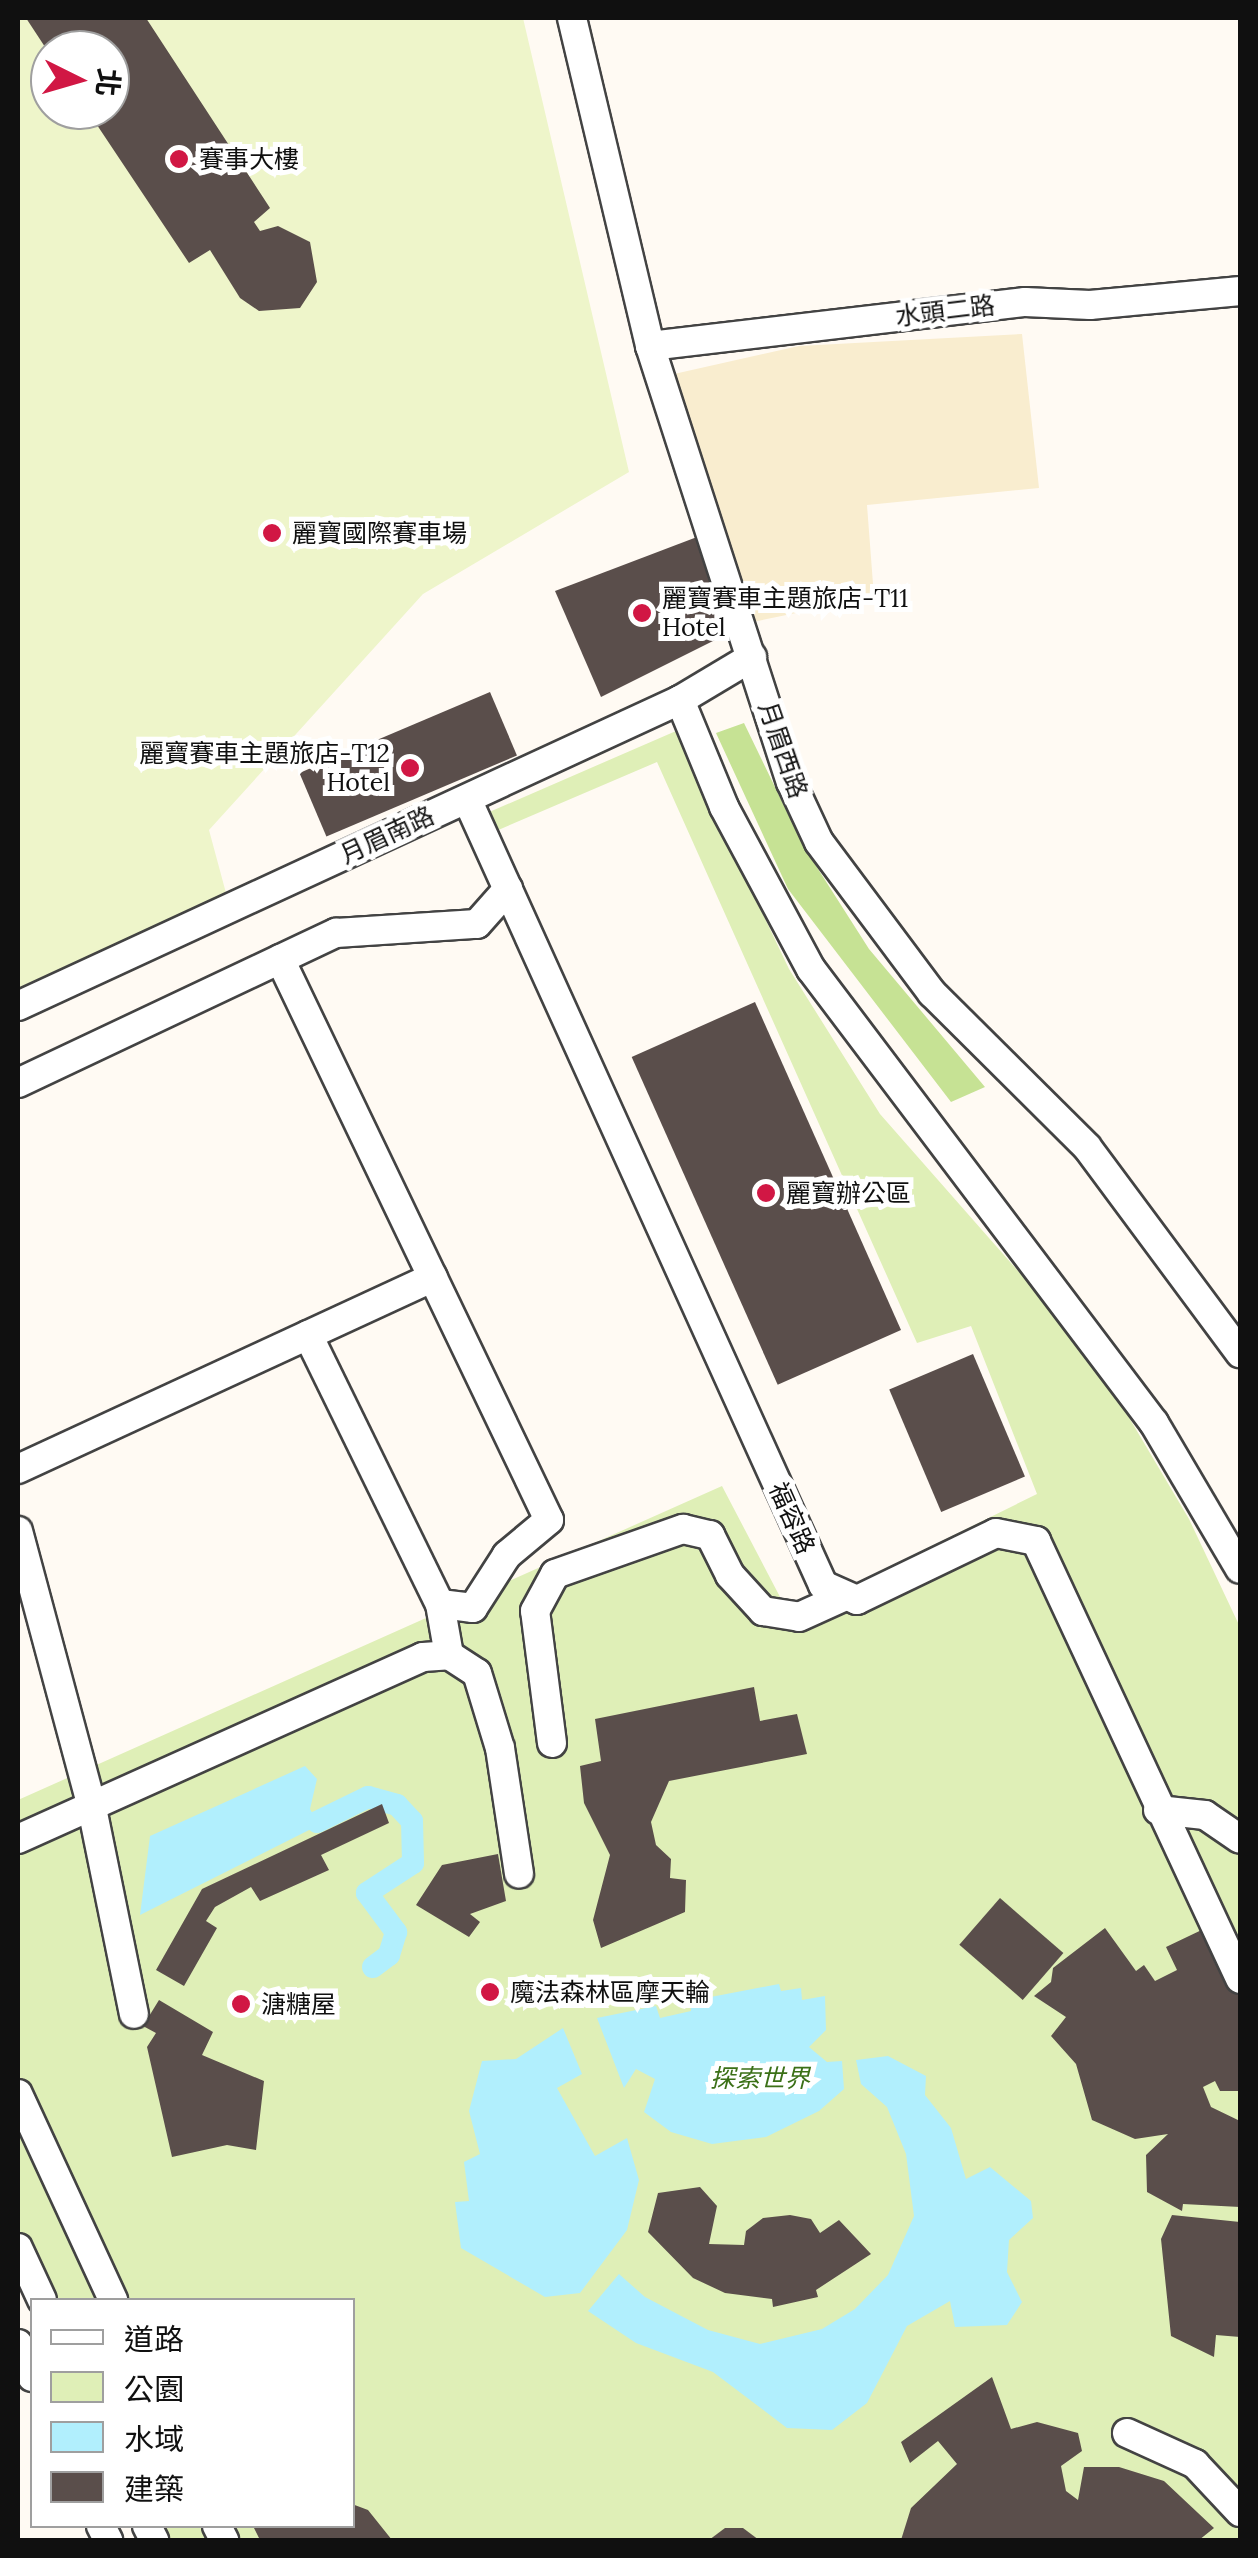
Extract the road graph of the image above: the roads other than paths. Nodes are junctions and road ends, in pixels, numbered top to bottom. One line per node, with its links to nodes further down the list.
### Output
1 (572, 18): 3 (street, 月眉西路)
2 (1240, 290): 3 (street, 水頭二路)
3 (650, 346): 4 (street, 月眉西路)
4 (752, 657): 5 (street, 月眉南路); 13 (street, 月眉西路)
5 (680, 700): 6 (street, 月眉南路); 17 (street)
6 (467, 798): 7 (street, 福容路); 9 (street, 月眉南路)
7 (508, 889): 8 (street); 19 (street, 福容路)
8 (280, 959): 10 (street); 11 (street)
9 (18, 1006)
10 (18, 1084)
11 (433, 1277): 12 (street); 15 (street)
12 (308, 1335): 14 (street); 20 (street)
13 (1240, 1353)
14 (18, 1469)
15 (537, 1530): 18 (street); 20 (street)
16 (18, 1531): 23 (street)
17 (1240, 1569)
18 (555, 1574): 19 (street); 22 (street)
19 (841, 1598): 24 (street)
20 (440, 1604): 21 (street)
21 (449, 1655): 23 (street); 27 (street)
22 (552, 1743)
23 (92, 1808): 25 (street); 29 (street)
24 (1158, 1810): 26 (street); 28 (street)
25 (18, 1838)
26 (1240, 1839)
27 (519, 1874)
28 (1240, 1979)
29 (134, 2014)
30 (18, 2094): 33 (street)
31 (18, 2248): 32 (street)
32 (41, 2298)
33 (112, 2298)
34 (18, 2344): 35 (street)
35 (30, 2371)
36 (1127, 2433): 37 (street)
37 (1240, 2512)

